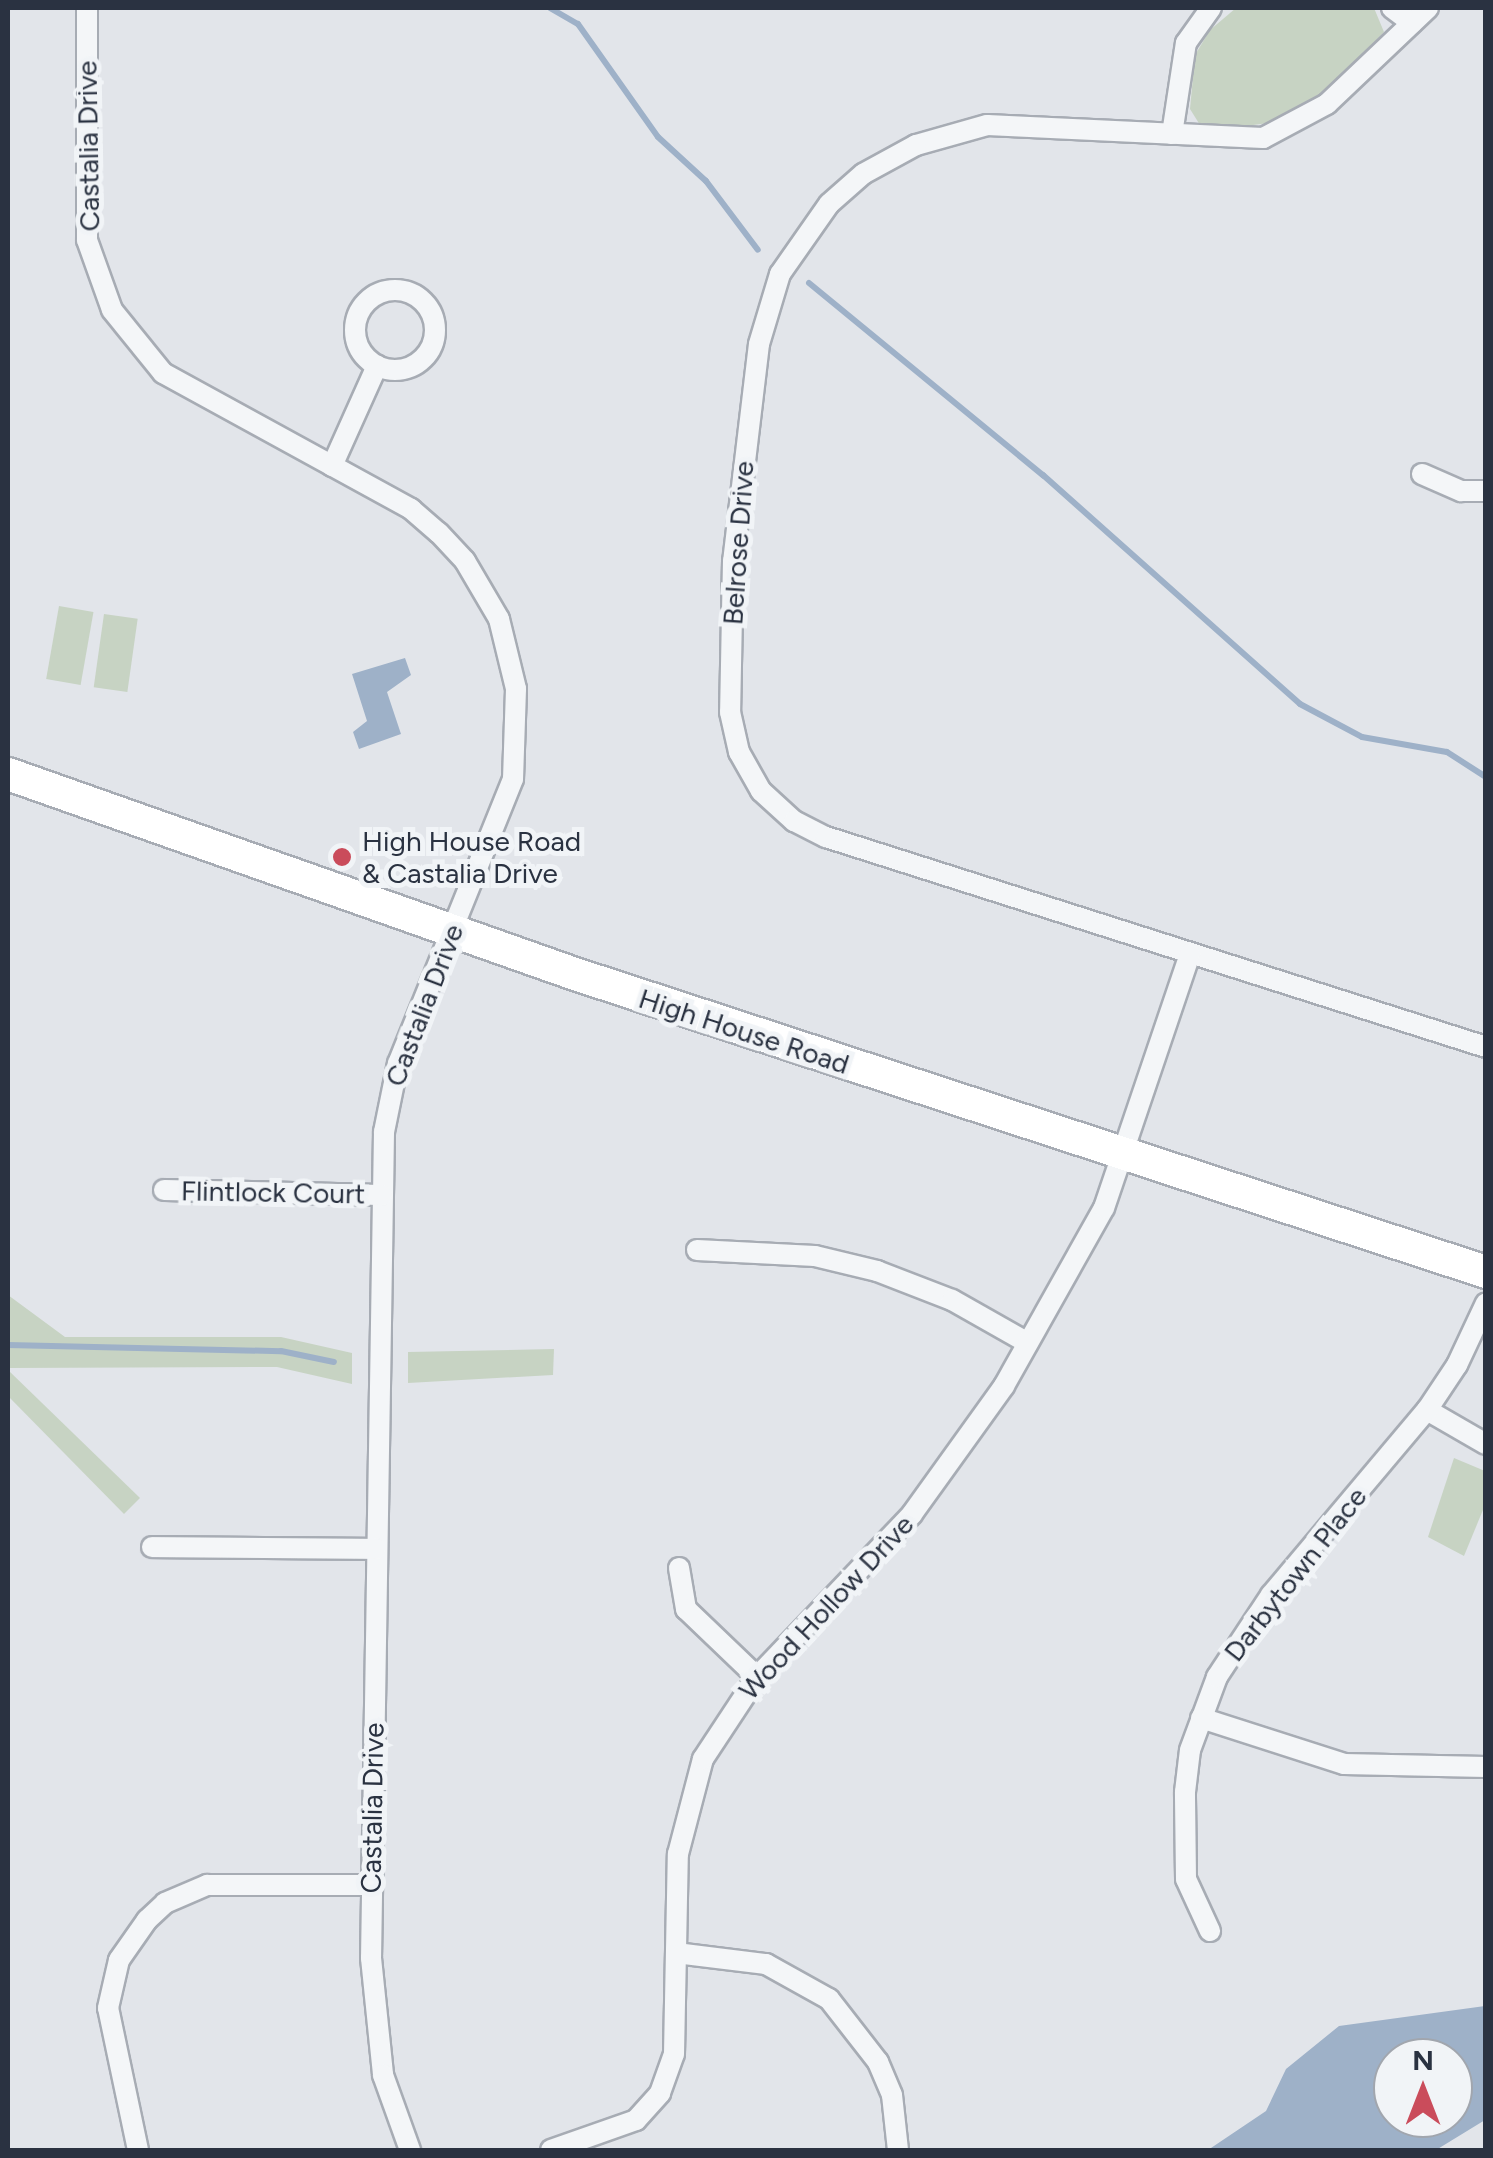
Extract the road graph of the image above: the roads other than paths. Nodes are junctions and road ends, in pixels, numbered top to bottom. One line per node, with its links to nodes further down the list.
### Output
1 (87, 8): 8 (street, Castalia Drive)
2 (1211, 8): 6 (street)
3 (1392, 8): 5 (street)
4 (1428, 8): 5 (street, Belrose Drive)
5 (1412, 23): 6 (street, Belrose Drive)
6 (1172, 134): 13 (street, Belrose Drive)
7 (376, 366): 7 (street); 8 (street)
8 (332, 466): 12 (street, Castalia Drive)
9 (1422, 474): 10 (street)
10 (1486, 491)
11 (8, 774): 12 (main road, High House Road)
12 (451, 931): 15 (main road, High House Road); 17 (street, Castalia Drive)
13 (1190, 954): 14 (street, Belrose Drive); 15 (street, Wood Hollow Drive)
14 (1486, 1047)
15 (1123, 1157): 19 (main road, High House Road); 21 (street, Wood Hollow Drive)
16 (164, 1190): 17 (street, Flintlock Court)
17 (382, 1195): 25 (street, Castalia Drive)
18 (697, 1250): 21 (street)
19 (1486, 1272)
20 (1486, 1303): 22 (street, Darbytown Place)
21 (1028, 1344): 27 (street, Wood Hollow Drive)
22 (1427, 1410): 23 (street); 28 (street, Darbytown Place)
23 (1486, 1444)
24 (152, 1547): 25 (street)
25 (376, 1549): 30 (street, Castalia Drive)
26 (679, 1568): 27 (street)
27 (757, 1677): 32 (street, Wood Hollow Drive)
28 (1201, 1718): 29 (street); 31 (street, Darbytown Place)
29 (1486, 1768)
30 (370, 1885): 33 (street); 34 (street, Castalia Drive)
31 (1210, 1931)
32 (676, 1953): 35 (street, Wood Hollow Drive); 36 (street)
33 (138, 2150)
34 (410, 2150)
35 (552, 2150)
36 (898, 2150)

